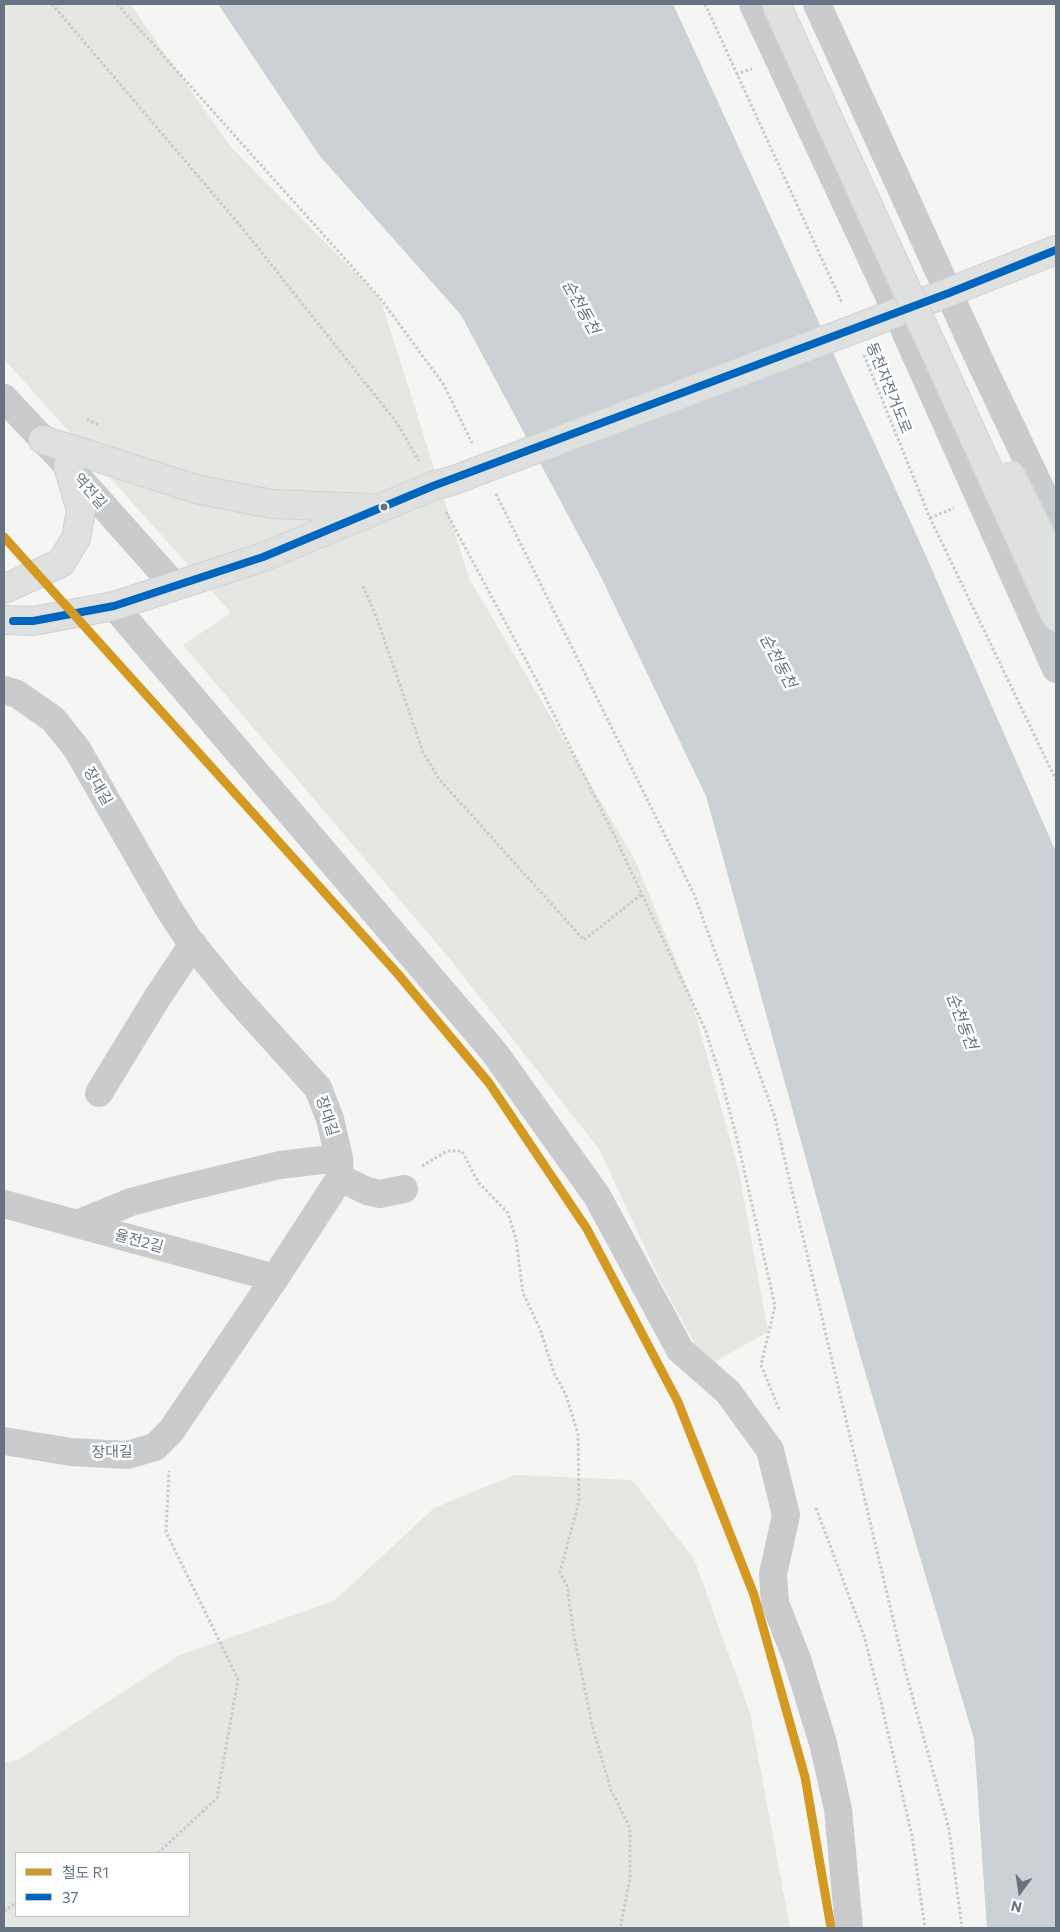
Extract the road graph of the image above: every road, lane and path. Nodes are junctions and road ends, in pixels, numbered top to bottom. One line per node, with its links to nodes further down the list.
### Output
1 (52, 4): 17 (path)
2 (117, 4): 15 (path)
3 (705, 4): 11 (path)
4 (753, 4): 10 (street)
5 (776, 4): 26 (main road, bridge)
6 (792, 4): 21 (main road, bridge)
7 (817, 4): 9 (street)
8 (1056, 250): 9 (main road)
9 (949, 293): 10 (main road); 20 (street)
10 (897, 313): 11 (main road); 28 (street)
11 (854, 317): 17 (main road, bridge)
12 (863, 354): 30 (path, 동천자전거도로)
13 (4, 398): 14 (street, 역전길)
14 (43, 440): 16 (street, 역전길); 19 (main road)
15 (474, 447)
16 (68, 466): 22 (street, 역전길); 24 (main road)
17 (443, 483): 19 (main road); 31 (path)
18 (495, 492): 49 (path)
19 (381, 509): 22 (main road)
20 (1056, 521)
21 (1056, 565)
22 (174, 585): 25 (main road)
23 (363, 586): 31 (path)
24 (4, 589)
25 (114, 606): 27 (main road); 47 (street)
26 (1056, 617)
27 (4, 620)
28 (1056, 669)
29 (4, 690): 32 (street, 장대길)
30 (1056, 780)
31 (642, 894): 39 (path)
32 (193, 944): 33 (street); 34 (street, 장대길)
33 (99, 1093)
34 (340, 1168): 35 (street); 37 (street); 38 (street, 장대길)
35 (404, 1189): 46 (path)
36 (4, 1204): 37 (street, 율전2길)
37 (77, 1224): 38 (street, 율전2길)
38 (275, 1278): 40 (street, 장대길)
39 (779, 1410)
40 (171, 1431): 41 (street, 장대길); 43 (path)
41 (4, 1441)
42 (813, 1500): 48 (path)
43 (159, 1852)
44 (15, 1904): 45 (path)
45 (4, 1911)
46 (621, 1928)
47 (849, 1928)
48 (925, 1928)
49 (962, 1928)

